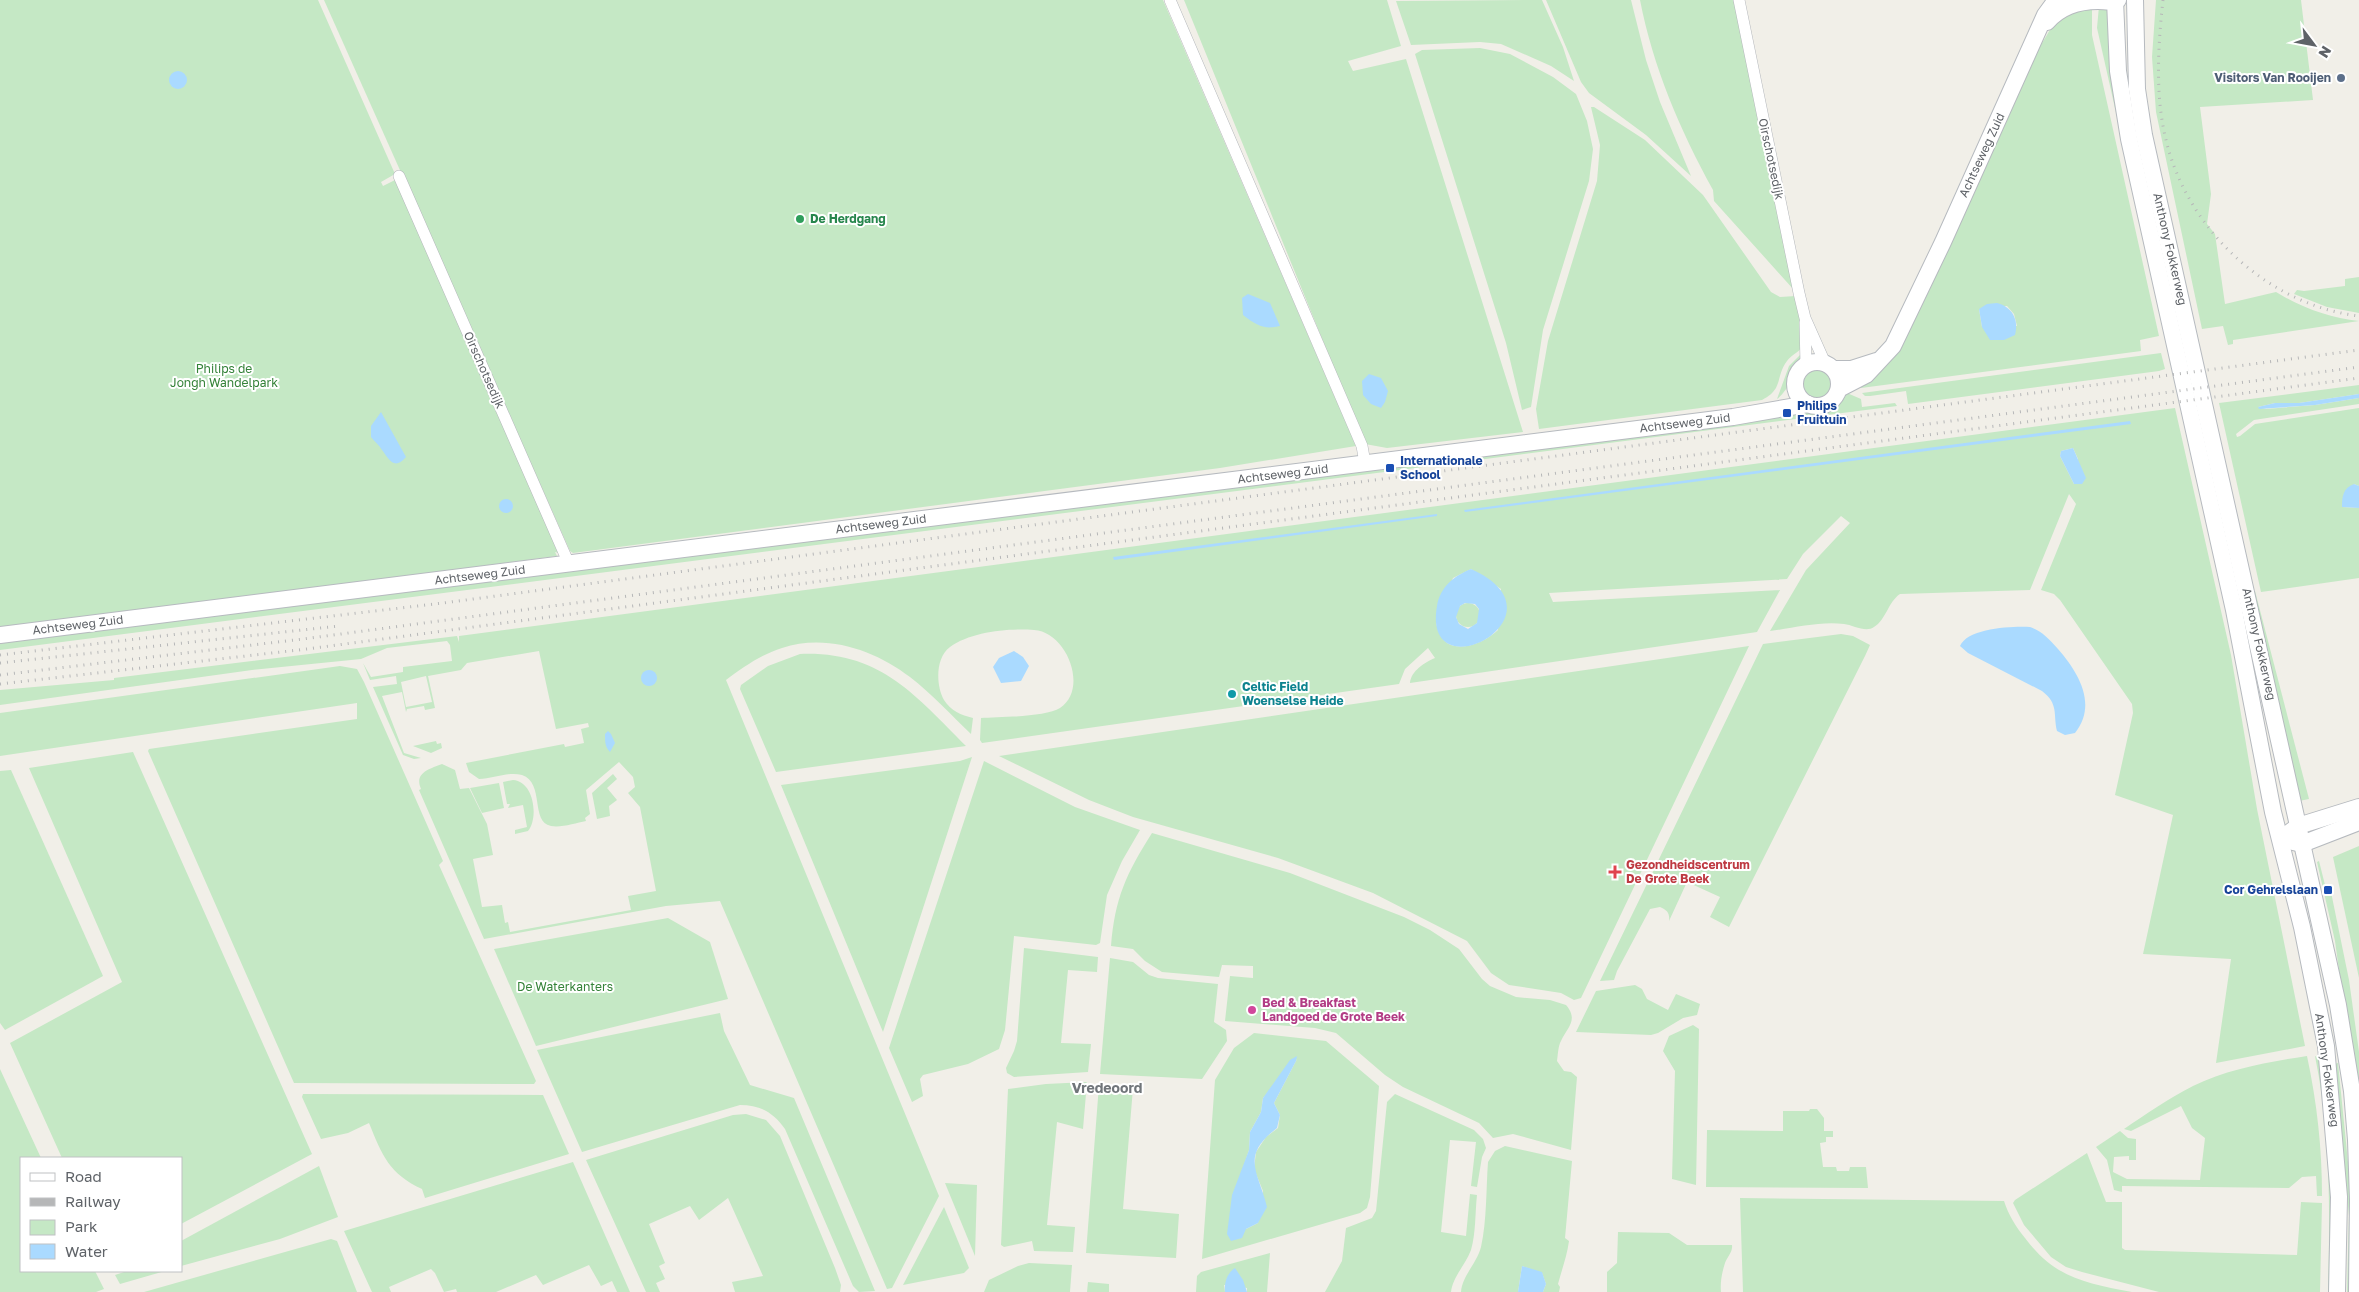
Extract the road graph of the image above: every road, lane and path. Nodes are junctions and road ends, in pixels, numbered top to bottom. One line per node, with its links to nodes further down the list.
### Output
1 (1170, 0): 16 (street)
2 (1738, 0): 8 (street, Oirschotsedijk)
3 (2056, 0): 6 (street, Achtseweg Zuid)
4 (2135, 0): 21 (street, Anthony Fokkerweg)
5 (2116, 1): 6 (street, Achtseweg Zuid); 22 (street, Anthony Fokkerweg)
6 (2038, 34): 9 (street, Achtseweg Zuid)
7 (399, 176): 17 (street, Oirschotsedijk)
8 (1805, 318): 10 (street, Oirschotsedijk); 11 (street, Oirschotsedijk)
9 (1884, 356): 11 (street); 13 (street, Achtseweg Zuid)
10 (1806, 365): 11 (street); 12 (street)
11 (1830, 366): 13 (street)
12 (1795, 384): 14 (street); 15 (street, Achtseweg Zuid)
13 (1839, 389): 14 (street)
14 (1808, 404): 15 (street, Achtseweg Zuid)
15 (1763, 412): 16 (street, Achtseweg Zuid)
16 (1365, 463): 17 (street, Achtseweg Zuid)
17 (569, 564): 18 (street, Achtseweg Zuid)
18 (0, 635)
19 (2359, 807): 21 (street)
20 (2359, 822): 23 (street)
21 (2298, 826): 22 (street); 23 (street, Anthony Fokkerweg)
22 (2281, 840): 23 (street); 24 (street, Anthony Fokkerweg)
23 (2302, 844): 25 (street, Anthony Fokkerweg)
24 (2337, 1292)
25 (2357, 1292)

